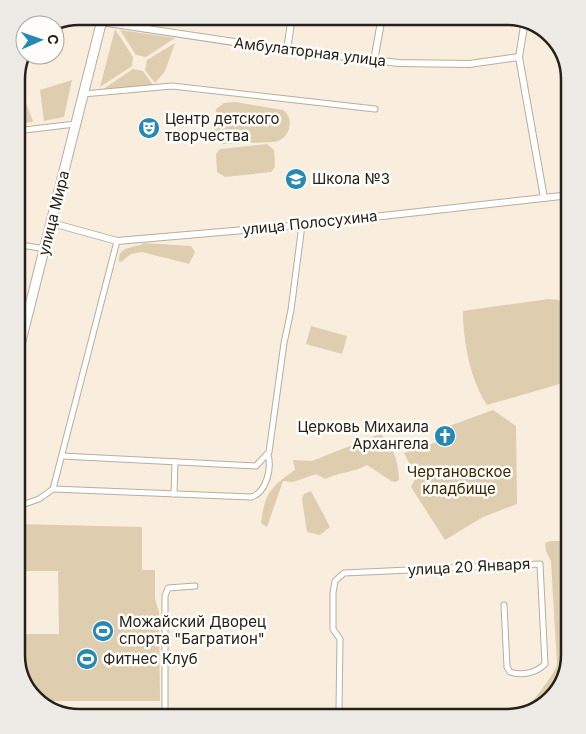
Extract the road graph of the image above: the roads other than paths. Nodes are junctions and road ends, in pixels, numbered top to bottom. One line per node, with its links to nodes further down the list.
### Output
1 (98, 25): 9 (main road, улица Мира)
2 (141, 25): 6 (street, Амбулаторная улица)
3 (291, 25): 6 (street)
4 (380, 25): 8 (street)
5 (524, 28): 7 (street)
6 (287, 50): 8 (street, Амбулаторная улица)
7 (519, 57): 8 (street, Амбулаторная улица); 14 (street)
8 (374, 60)
9 (83, 94): 10 (street); 11 (main road, улица Мира)
10 (375, 109)
11 (75, 124): 12 (street); 15 (main road, улица Мира)
12 (25, 130)
13 (561, 196): 14 (street, улица Полосухина)
14 (544, 198): 16 (street, улица Полосухина)
15 (52, 223): 17 (street, улица Полосухина); 19 (main road, улица Мира)
16 (302, 225): 17 (street, улица Полосухина); 21 (street)
17 (117, 241): 22 (street)
18 (25, 246): 19 (street)
19 (45, 249): 20 (main road, улица Мира)
20 (25, 326)
21 (268, 455): 23 (street); 25 (street)
22 (62, 456): 23 (street); 24 (street)
23 (175, 462): 25 (street)
24 (53, 489): 25 (street); 26 (street)
25 (174, 494)
26 (25, 504)
27 (195, 586): 29 (street)
28 (504, 605): 30 (street, улица 20 Января)
29 (165, 709)
30 (339, 709)

